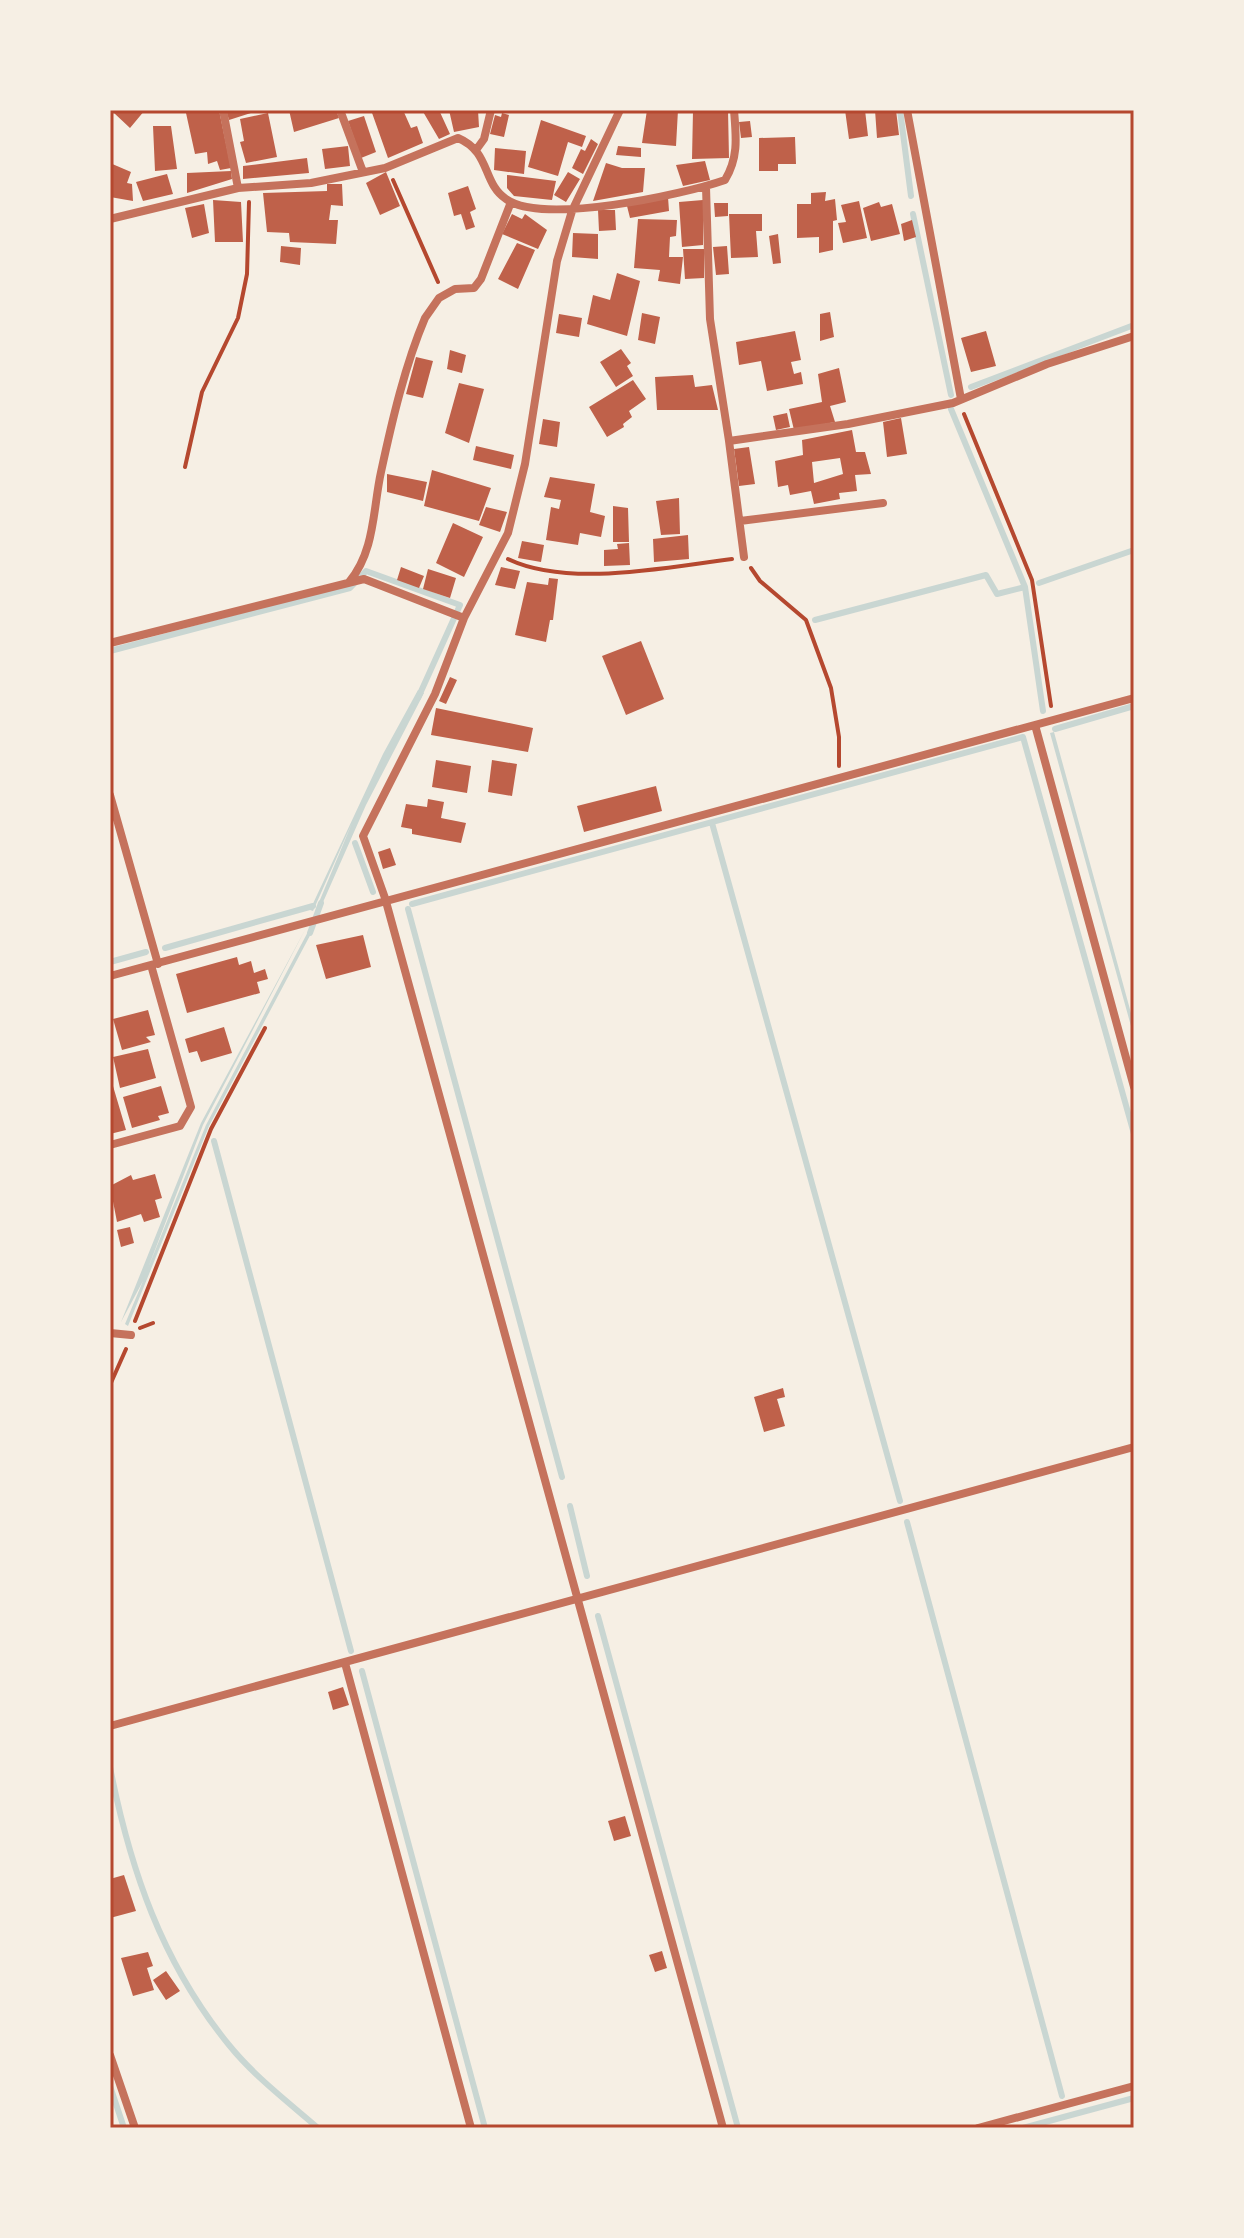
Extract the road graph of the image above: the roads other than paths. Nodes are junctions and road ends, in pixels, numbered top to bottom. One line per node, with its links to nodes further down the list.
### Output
1 (223, 110): 10 (street)
2 (340, 110): 8 (street)
3 (491, 110): 7 (street)
4 (620, 110): 12 (street)
5 (734, 110): 9 (street)
6 (907, 110): 15 (street)
7 (476, 150): 8 (street); 11 (street)
8 (363, 172): 10 (street)
9 (706, 187): 12 (street); 16 (street)
10 (238, 188): 13 (street)
11 (511, 202): 12 (street); 20 (street)
12 (572, 211): 21 (street)
13 (110, 219)
14 (1134, 336): 15 (street)
15 (961, 399): 16 (street)
16 (729, 441): 18 (street)
17 (883, 503): 18 (street)
18 (740, 521): 19 (street)
19 (744, 557)
20 (349, 582): 21 (street); 22 (street)
21 (464, 618): 26 (street)
22 (110, 643)
23 (1134, 698): 24 (street)
24 (1035, 725): 26 (street); 29 (street)
25 (110, 795): 27 (street)
26 (385, 898): 27 (street); 34 (street)
27 (154, 965): 28 (street); 30 (street)
28 (110, 976)
29 (1134, 1087)
30 (110, 1145)
31 (110, 1333): 32 (street)
32 (131, 1335)
33 (1134, 1447): 34 (street)
34 (581, 1600): 35 (street); 41 (street)
35 (345, 1663): 36 (street); 40 (street)
36 (110, 1726)
37 (110, 2055): 39 (street)
38 (1134, 2086): 42 (street)
39 (135, 2128)
40 (471, 2128)
41 (723, 2128)
42 (978, 2128)

